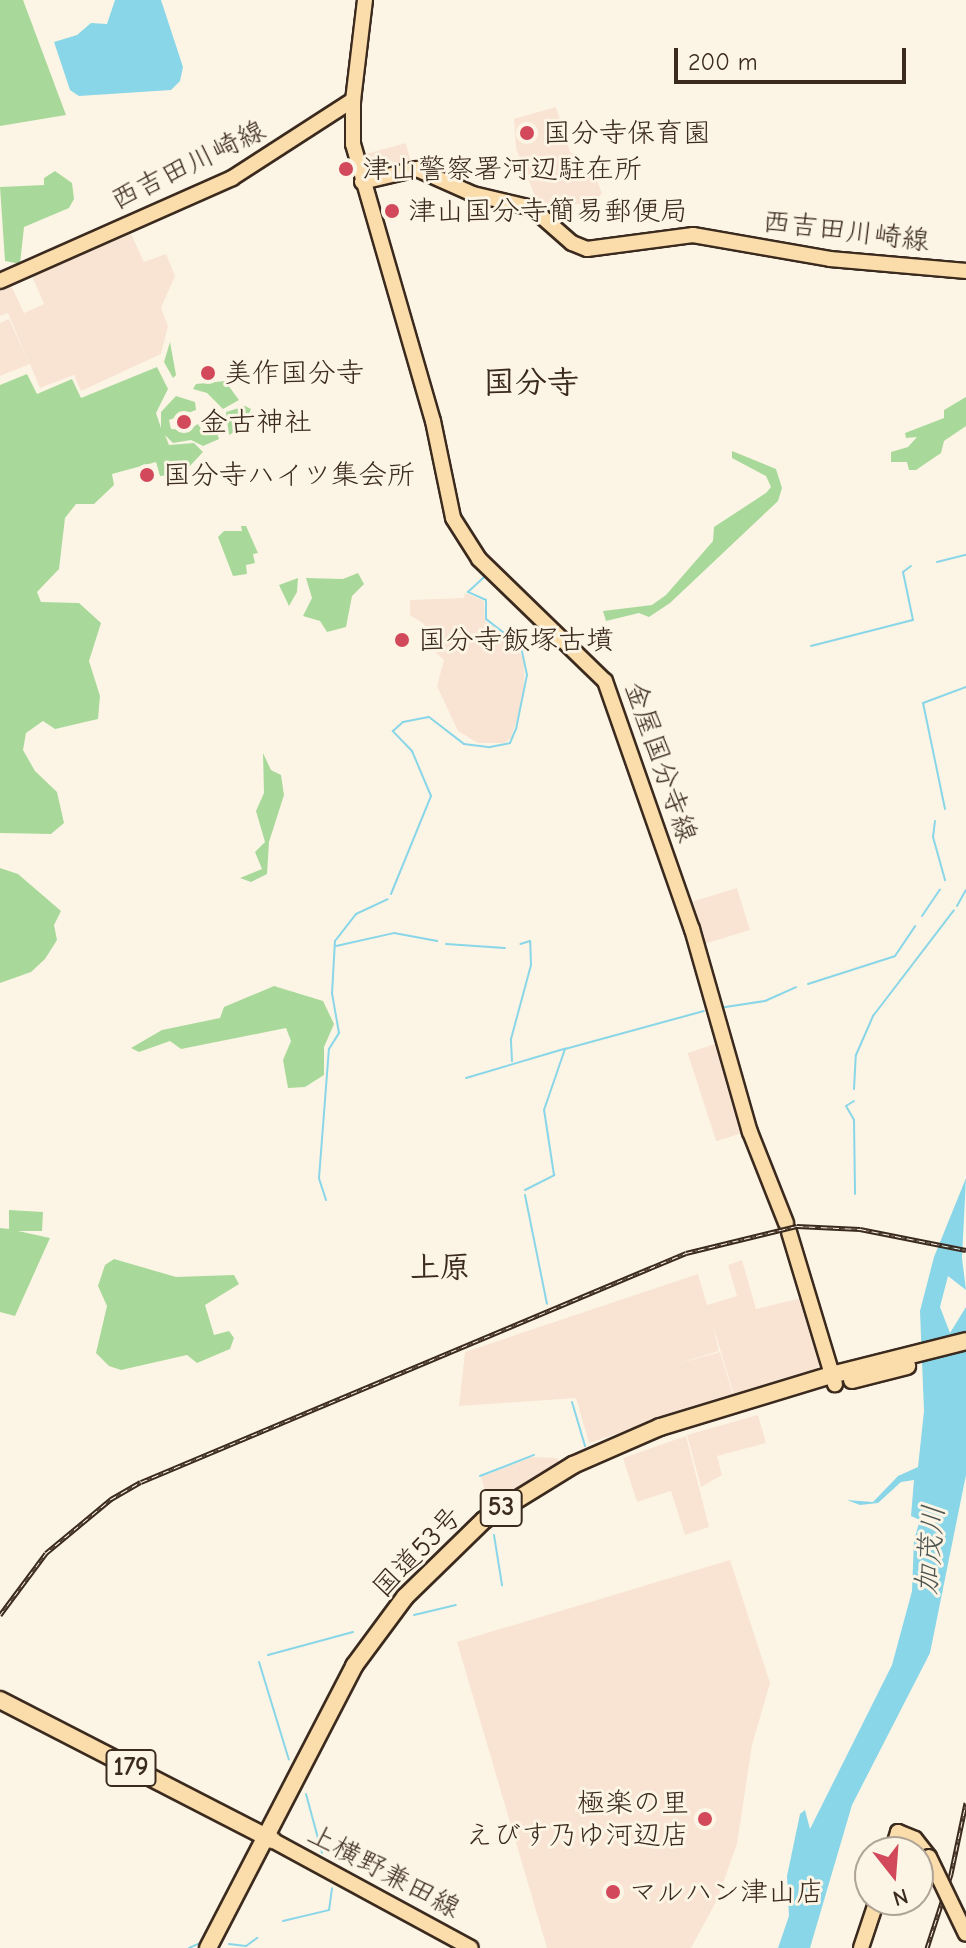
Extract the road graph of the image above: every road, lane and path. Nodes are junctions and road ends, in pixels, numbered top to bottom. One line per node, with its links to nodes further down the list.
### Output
1 (365, 0): 2 (main road)
2 (353, 100): 3 (main road); 5 (main road, 西吉田川崎線)
3 (362, 182): 4 (main road, 西吉田川崎線); 9 (main road, 金屋国分寺線)
4 (966, 271)
5 (0, 281)
6 (966, 1341): 8 (highway, 国道53号 / 53)
7 (966, 1349): 8 (highway, 国道53号 / 53)
8 (880, 1367): 9 (highway, 国道53号 / 53)
9 (833, 1379): 11 (highway, 国道53号 / 53)
10 (0, 1700): 11 (highway, 179)
11 (267, 1838): 15 (highway, 国道53号 / 53); 16 (highway, 国道53号 / 53); 17 (main road, 上横野兼田線)
12 (934, 1867): 14 (main road, bridge)
13 (872, 1916): 18 (main road)
14 (966, 1934)
15 (208, 1948)
16 (218, 1948)
17 (471, 1948)
18 (861, 1948)

